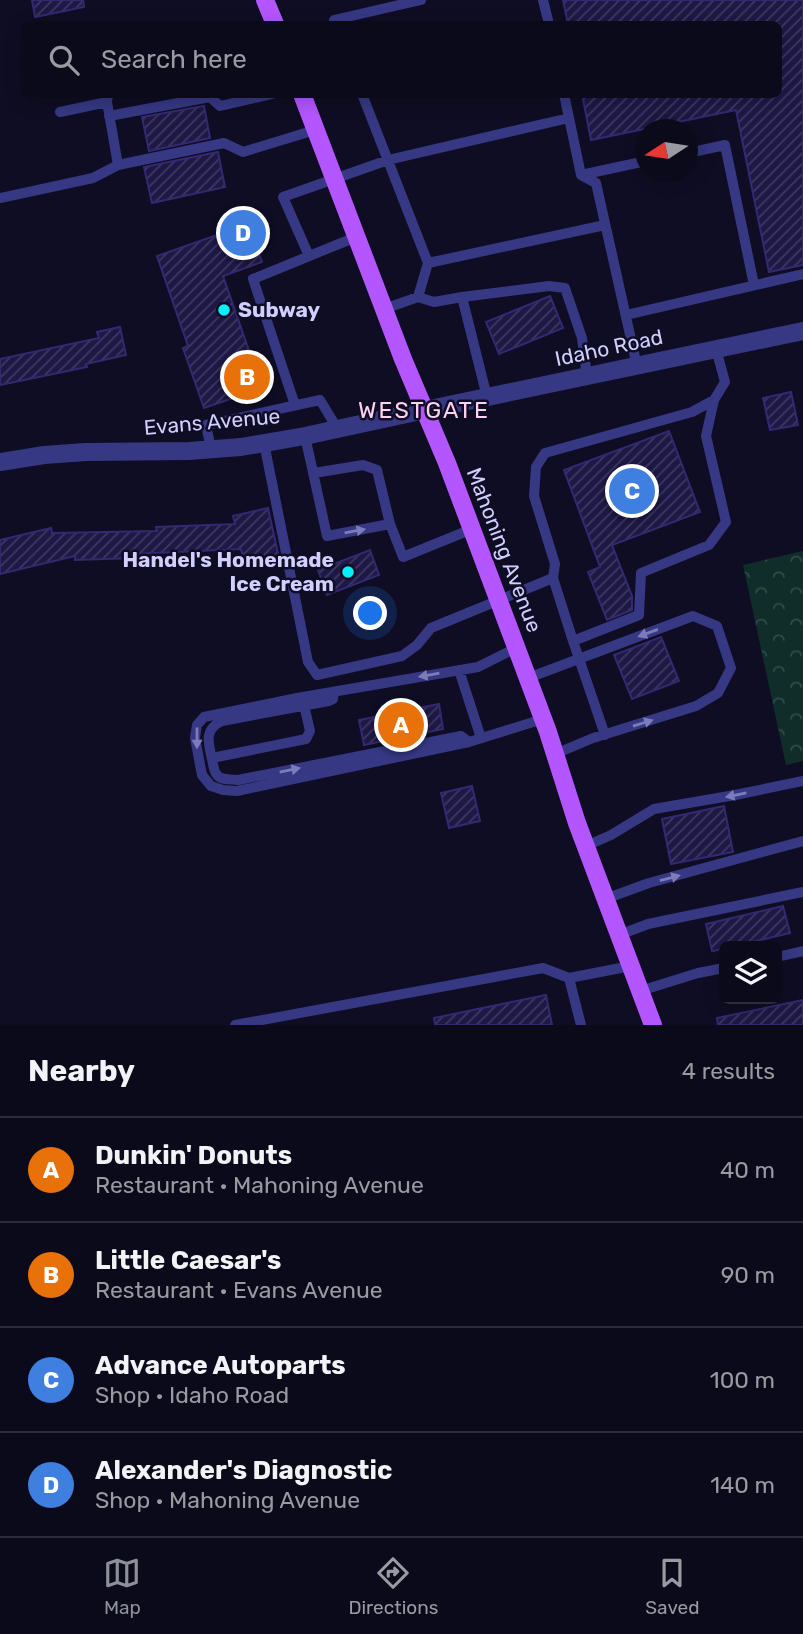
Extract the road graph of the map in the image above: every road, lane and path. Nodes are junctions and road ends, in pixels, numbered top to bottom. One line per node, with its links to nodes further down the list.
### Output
1 (265, 0): 4 (main road)
2 (421, 0): 5 (lane)
3 (543, 0): 6 (lane)
4 (269, 21)
5 (334, 21)
6 (547, 21)
7 (107, 98): 14 (lane); 15 (lane)
8 (205, 98): 15 (lane)
9 (211, 98): 10 (lane)
10 (255, 98)
11 (304, 98): 17 (main road, Mahoning Avenue)
12 (364, 98): 19 (lane)
13 (565, 98): 16 (lane)
14 (60, 112)
15 (109, 116): 21 (lane)
16 (569, 118): 19 (lane); 22 (lane)
17 (316, 130): 21 (lane); 23 (main road, Mahoning Avenue)
18 (698, 151): 30 (lane)
19 (388, 160): 23 (lane); 28 (lane)
20 (635, 163): 22 (lane)
21 (118, 165): 24 (lane)
22 (581, 174): 25 (lane)
23 (334, 180): 26 (main road, Mahoning Avenue); 27 (lane)
24 (0, 198)
25 (606, 225): 28 (lane); 34 (lane)
26 (356, 237): 27 (lane); 33 (main road, Mahoning Avenue)
27 (309, 256): 41 (lane)
28 (428, 263): 31 (lane)
29 (803, 274): 30 (lane)
30 (754, 285): 34 (lane)
31 (418, 297): 32 (lane); 33 (lane)
32 (461, 297): 38 (lane); 39 (lane)
33 (384, 309): 42 (main road, Mahoning Avenue)
34 (626, 315): 37 (lane)
35 (803, 331): 36 (street, Idaho Road)
36 (716, 349): 37 (street, Idaho Road); 40 (lane)
37 (637, 366): 38 (street, Idaho Road)
38 (587, 376): 39 (street, Idaho Road)
39 (487, 397): 42 (street, Idaho Road)
40 (714, 400): 51 (lane); 53 (lane)
41 (295, 405): 43 (lane); 46 (lane)
42 (425, 410): 43 (street, Evans Avenue); 50 (main road, Mahoning Avenue)
43 (337, 428): 44 (street, Evans Avenue)
44 (305, 436): 45 (street, Evans Avenue); 48 (lane)
45 (264, 443): 46 (street, Evans Avenue); 52 (lane)
46 (211, 449): 47 (street, Evans Avenue)
47 (0, 462)
48 (314, 473): 49 (lane); 49 (lane, one-way to 49)
49 (390, 524): 50 (lane)
50 (472, 528): 52 (main road, Mahoning Avenue)
51 (553, 579): 52 (lane); 53 (lane)
52 (499, 601): 54 (main road, Mahoning Avenue)
53 (573, 641): 55 (lane)
54 (516, 648): 56 (lane); 57 (main road, Mahoning Avenue)
55 (578, 659): 57 (lane); 61 (lane); 61 (lane, one-way to 55)
56 (459, 670): 58 (lane, one-way to 58); 62 (lane)
57 (528, 678): 60 (main road, Mahoning Avenue)
58 (334, 692): 59 (lane); 63 (lane, one-way to 63)
59 (304, 705): 65 (lane); 65 (lane)
60 (544, 719): 62 (lane); 64 (main road, Mahoning Avenue)
61 (605, 735): 64 (lane)
62 (481, 738): 63 (lane)
63 (470, 742): 65 (lane, one-way to 63)
64 (555, 754): 68 (main road, Mahoning Avenue)
65 (212, 758)
66 (803, 781): 68 (lane, one-way to 68)
67 (803, 841): 70 (lane, one-way to 67)
68 (586, 846): 70 (main road, Mahoning Avenue)
69 (803, 892): 71 (lane)
70 (605, 899): 71 (main road, Mahoning Avenue)
71 (619, 935): 74 (main road, Mahoning Avenue)
72 (803, 951): 73 (lane)
73 (782, 956)
74 (631, 966): 76 (lane); 77 (main road, Mahoning Avenue)
75 (719, 969): 77 (lane)
76 (569, 978): 78 (lane); 80 (lane)
77 (640, 991): 81 (main road, Mahoning Avenue)
78 (265, 1022): 79 (lane)
79 (235, 1025)
80 (581, 1025)
81 (653, 1025)

